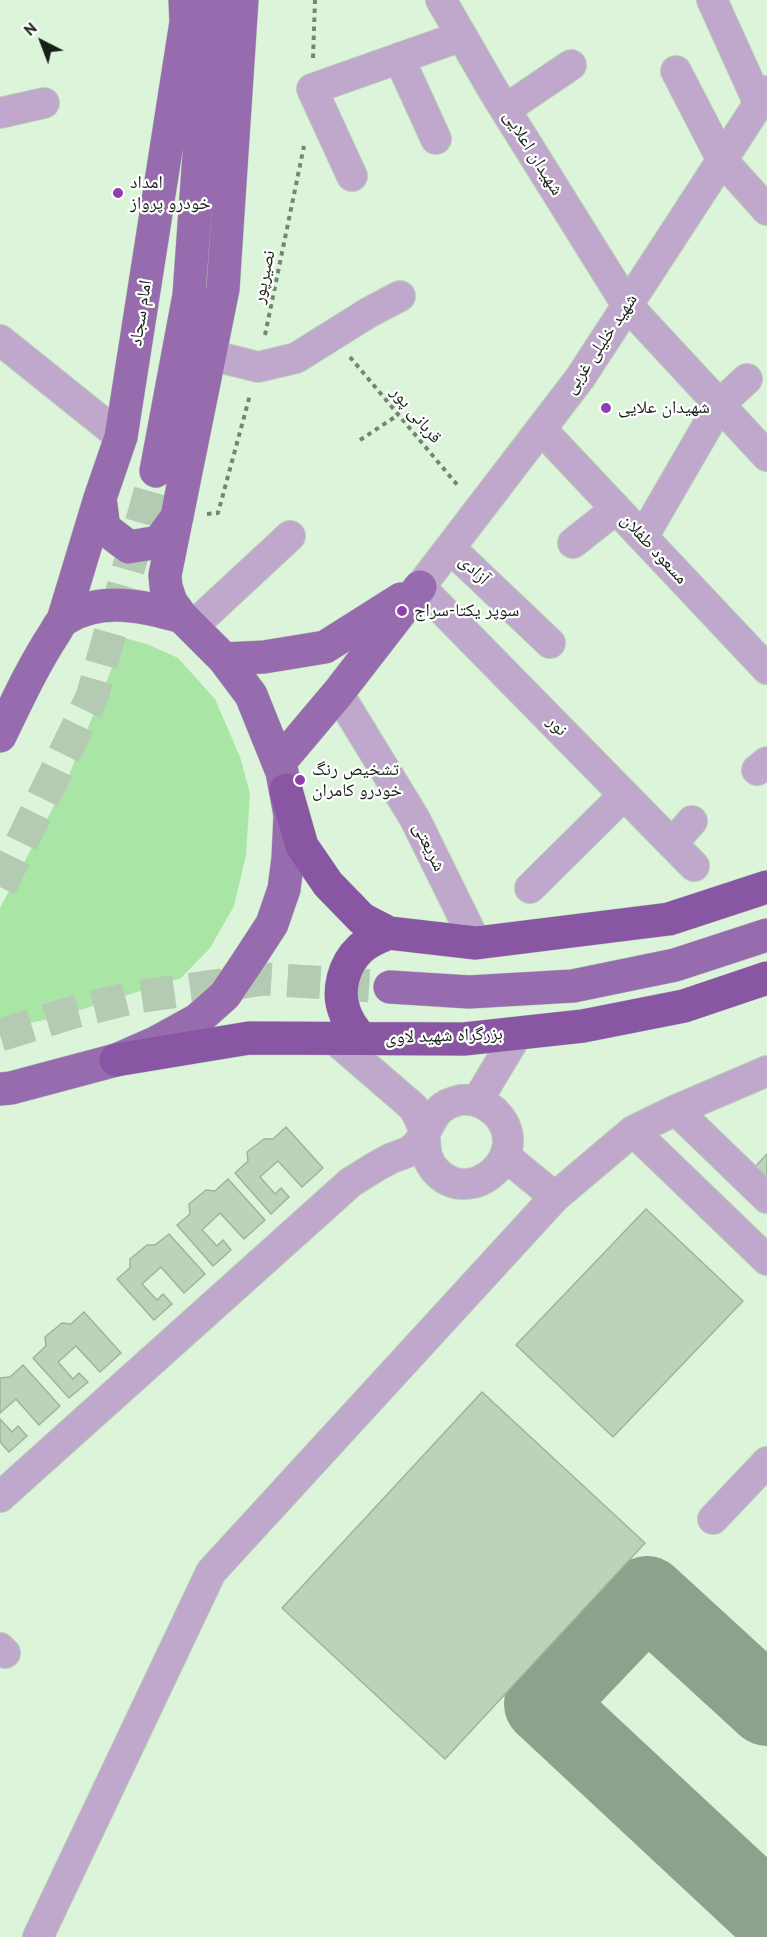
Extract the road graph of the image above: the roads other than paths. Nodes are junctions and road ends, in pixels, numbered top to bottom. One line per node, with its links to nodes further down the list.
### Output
1 (185, 0): 25 (main road, امام سجاد)
2 (210, 0): 27 (main road)
3 (242, 0): 21 (main road)
4 (441, 0): 6 (street, شهیدان اعلایی)
5 (712, 0): 10 (street)
6 (462, 36): 7 (street); 12 (street, شهیدان اعلایی)
7 (399, 58): 14 (street); 16 (street)
8 (571, 65): 12 (street)
9 (676, 71): 15 (street)
10 (763, 97): 15 (street, شهید خلیلی غربی)
11 (44, 103): 13 (street)
12 (506, 109): 19 (street, شهیدان اعلایی)
13 (0, 113)
14 (436, 139)
15 (722, 160): 17 (street); 19 (street, شهید خلیلی غربی)
16 (352, 176)
17 (767, 210)
18 (400, 296): 21 (street)
19 (627, 305): 23 (street, شهیدان اعلایی); 24 (street, شهید خلیلی غربی)
20 (0, 340): 25 (street)
21 (210, 355): 30 (main road)
22 (747, 379): 23 (street)
23 (720, 404): 26 (street, شهیدان اعلایی); 32 (street)
24 (541, 429): 29 (street, مسعود طفلان); 34 (street, شهید خلیلی غربی)
25 (121, 437): 28 (main road, امام سجاد)
26 (767, 456)
27 (156, 471)
28 (100, 498): 30 (main road); 36 (main road, امام سجاد)
29 (616, 509): 32 (street, مسعود طفلان); 33 (street)
30 (177, 517): 37 (main road)
31 (290, 536): 37 (street)
32 (643, 537): 40 (street, مسعود طفلان)
33 (573, 543)
34 (450, 548): 35 (street, شهید خلیلی غربی); 38 (street, آزادی)
35 (420, 587): 39 (main road); 41 (main road); 44 (street, نور)
36 (63, 620): 37 (main road); 42 (main road, امام سجاد)
37 (187, 622): 39 (main road)
38 (550, 643)
39 (224, 659): 43 (main road)
40 (767, 669)
41 (338, 693): 43 (main road); 52 (street, شریعتی)
42 (0, 736)
43 (282, 776): 50 (highway); 57 (main road)
44 (624, 795): 46 (street, نور); 49 (street)
45 (692, 822): 46 (street)
46 (672, 844): 47 (street, نور)
47 (694, 866)
48 (767, 887): 52 (highway)
49 (531, 888)
50 (389, 933): 52 (highway); 56 (highway)
51 (767, 935): 54 (main road)
52 (476, 943)
53 (767, 978): 55 (highway, بزرگراه شهید لاوی)
54 (390, 987)
55 (518, 1033): 56 (highway, بزرگراه شهید لاوی); 60 (street)
56 (347, 1038): 57 (highway, بزرگراه شهید لاوی); 63 (street)
57 (116, 1060): 59 (main road)
58 (767, 1071): 61 (street)
59 (4, 1091)
60 (477, 1101): 63 (street); 64 (street)
61 (676, 1110): 62 (street); 66 (street)
62 (633, 1131): 65 (street); 67 (street)
63 (425, 1134): 64 (street); 69 (street)
64 (506, 1156): 65 (street)
65 (555, 1197): 71 (street)
66 (767, 1198)
67 (767, 1260)
68 (767, 1462): 70 (street)
69 (0, 1497)
70 (712, 1519)
71 (38, 1937)

